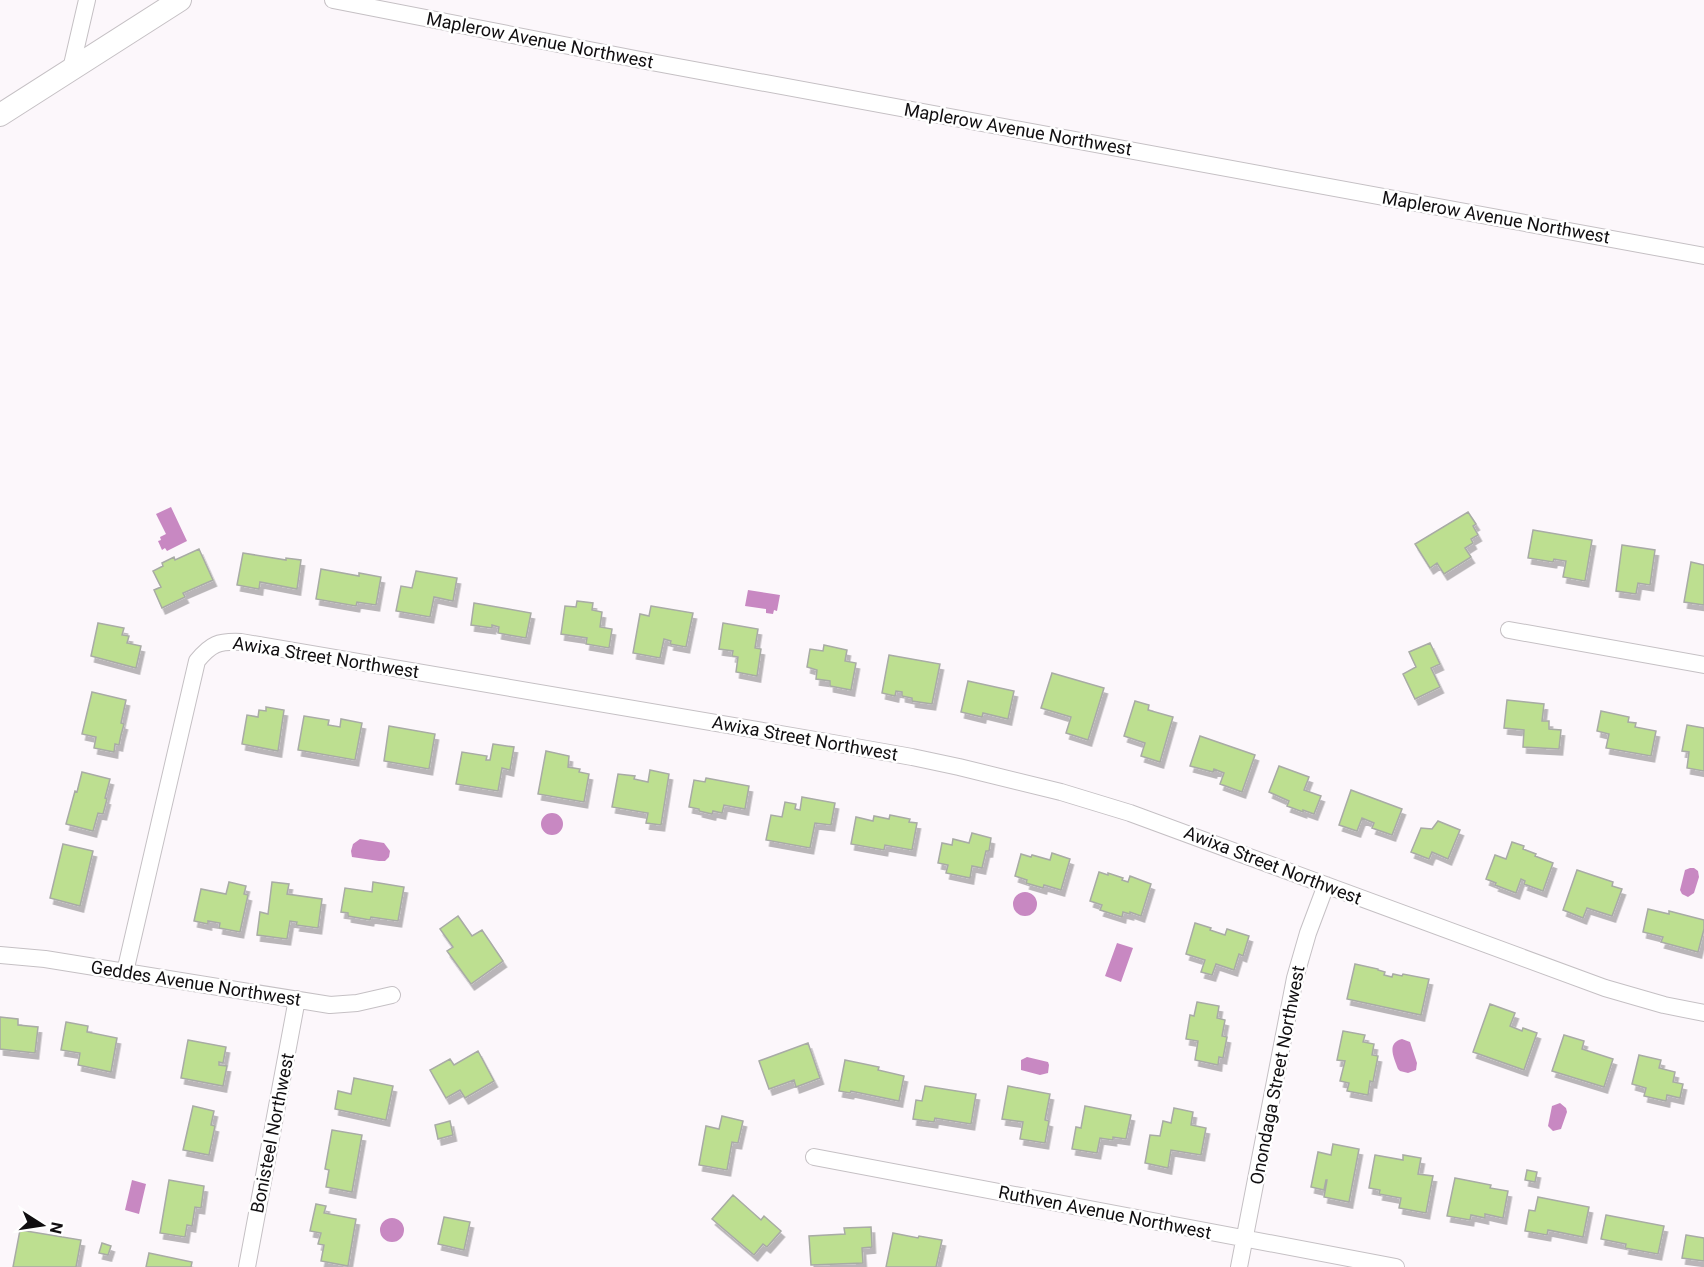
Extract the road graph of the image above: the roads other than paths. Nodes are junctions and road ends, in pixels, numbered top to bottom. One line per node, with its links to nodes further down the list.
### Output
1 (87, 0): 4 (street)
2 (180, 0): 4 (main road)
3 (333, 0): 6 (street, Maplerow Avenue Northwest)
4 (71, 69): 5 (main road)
5 (0, 114)
6 (1704, 256)
7 (1509, 630): 8 (street)
8 (1704, 665)
9 (1326, 885): 11 (street, Awixa Street Northwest); 14 (street, Awixa Street Northwest); 16 (street, Onondaga Street Northwest)
10 (0, 955): 11 (street, Geddes Avenue Northwest)
11 (125, 972): 13 (street, Geddes Avenue Northwest)
12 (392, 995): 13 (street, Geddes Avenue Northwest)
13 (297, 999): 17 (street, Bonisteel Northwest)
14 (1704, 1013)
15 (813, 1157): 16 (street, Ruthven Avenue Northwest)
16 (1245, 1238): 18 (street, Onondaga Street Northwest); 19 (street, Ruthven Avenue Northwest)
17 (247, 1267)
18 (1239, 1267)
19 (1396, 1267)

